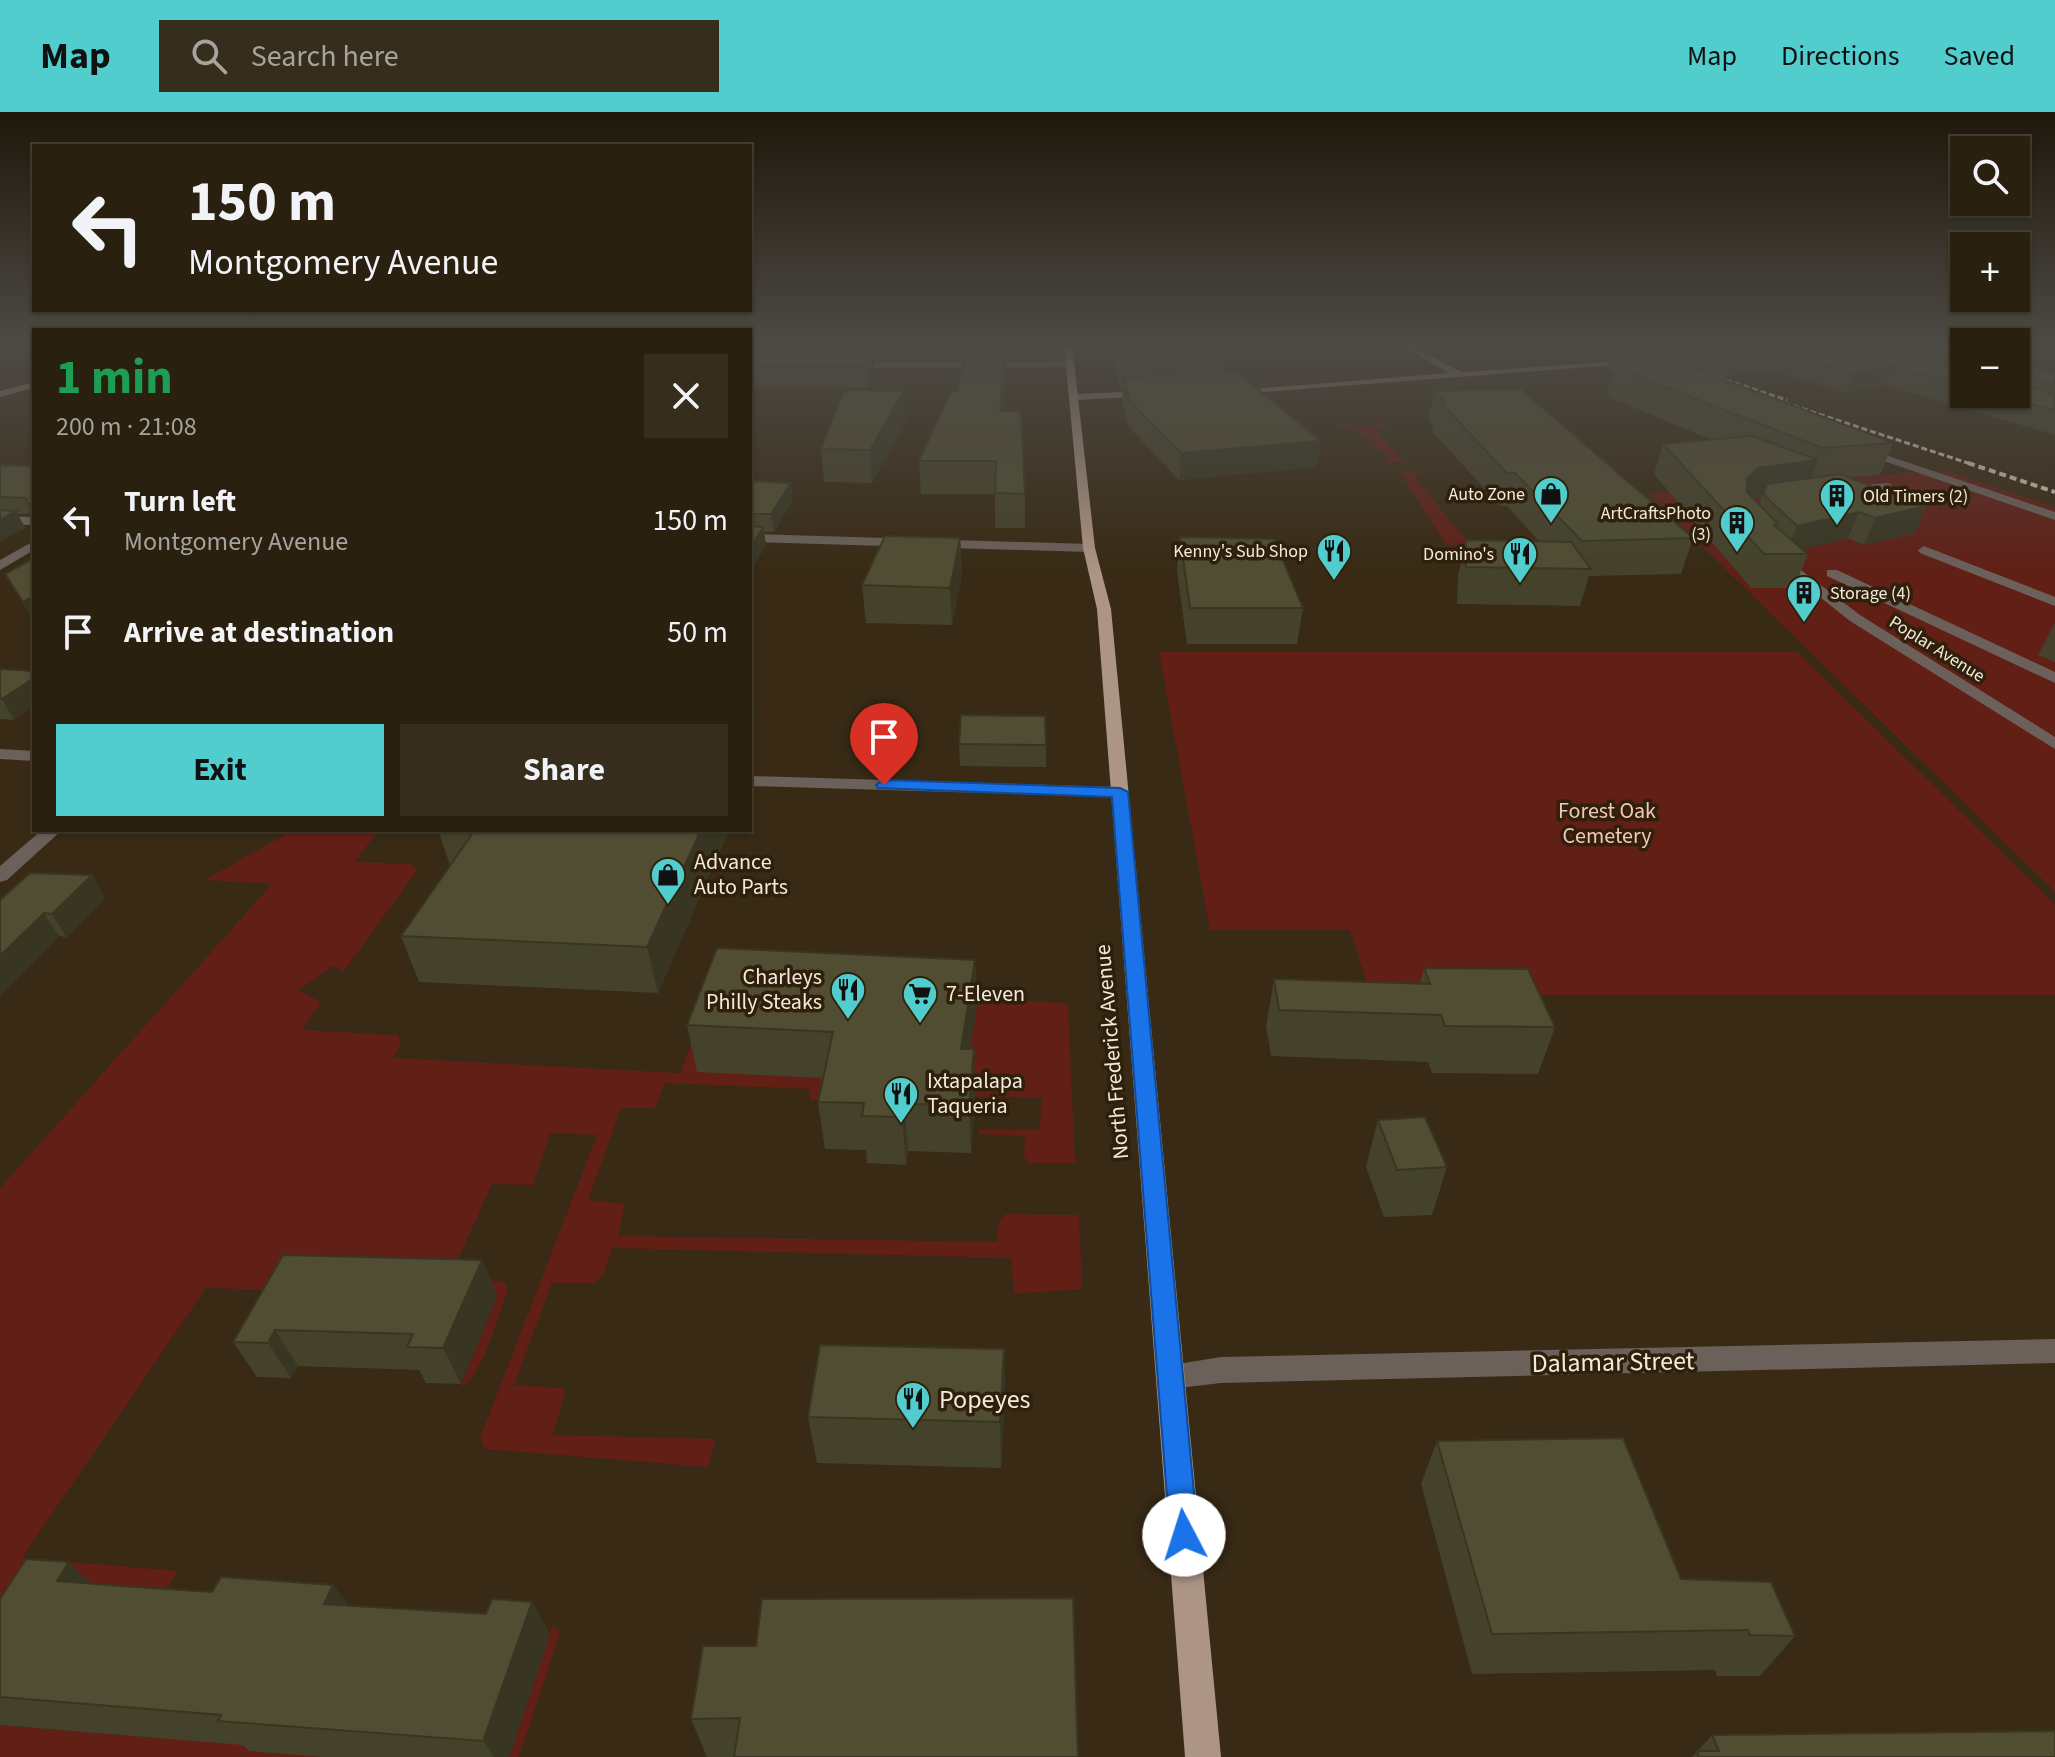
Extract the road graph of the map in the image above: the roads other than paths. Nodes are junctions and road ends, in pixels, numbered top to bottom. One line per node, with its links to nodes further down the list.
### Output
1 (1078, 421): 10 (main road, North Frederick Avenue)
2 (1849, 445): 5 (street)
3 (1887, 486): 4 (street)
4 (1830, 491)
5 (2055, 516)
6 (0, 520): 7 (street)
7 (32, 521)
8 (752, 538): 10 (street)
9 (32, 546): 13 (street)
10 (1089, 548): 21 (main road, North Frederick Avenue)
11 (1770, 550): 17 (street, Poplar Avenue)
12 (1924, 550): 15 (street)
13 (0, 566)
14 (1832, 573): 16 (street)
15 (2055, 602)
16 (2055, 678)
17 (2055, 744)
18 (0, 754): 19 (street)
19 (32, 756)
20 (752, 781): 21 (street)
21 (1120, 792): 25 (main road, North Frederick Avenue)
22 (51, 832): 23 (street)
23 (0, 876)
24 (2055, 1351): 25 (street, Dalamar Street)
25 (1170, 1376): 26 (main road, North Frederick Avenue)
26 (1203, 1757)

